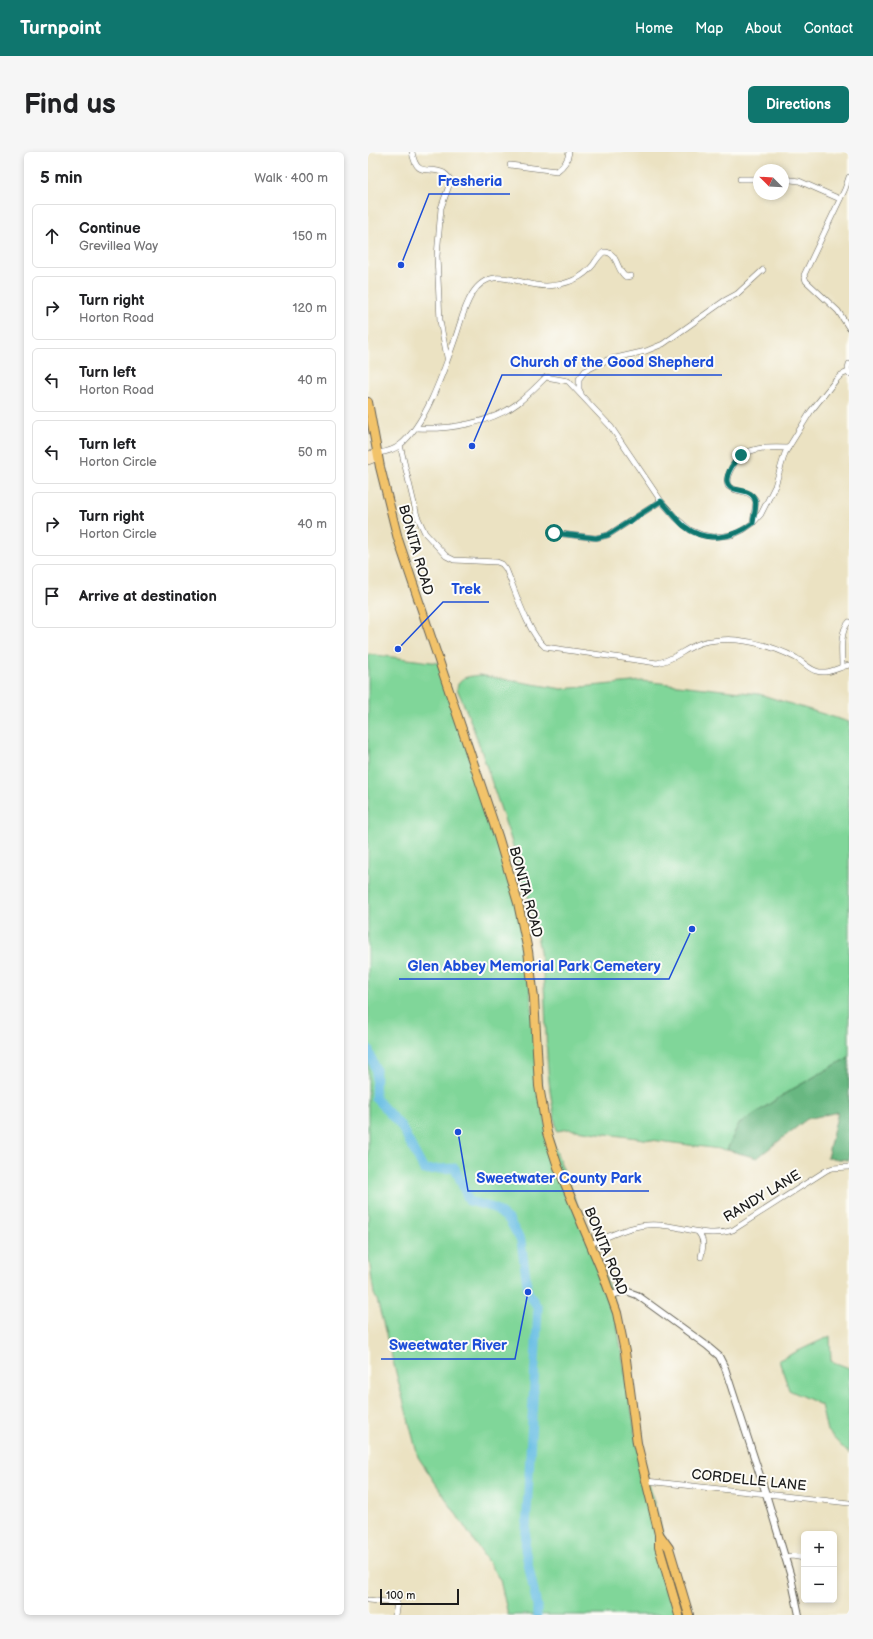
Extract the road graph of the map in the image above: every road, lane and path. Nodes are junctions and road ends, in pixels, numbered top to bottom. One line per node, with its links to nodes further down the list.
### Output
1 (412, 152): 12 (street)
2 (569, 152): 3 (street)
3 (510, 165)
4 (849, 177): 8 (street)
5 (740, 179): 6 (street)
6 (753, 179)
7 (789, 179): 8 (street)
8 (840, 199): 11 (street)
9 (763, 270): 15 (street)
10 (631, 276): 12 (street)
11 (849, 328)
12 (448, 358): 17 (street)
13 (849, 364): 14 (street)
14 (848, 373): 19 (street)
15 (582, 395): 17 (street); 23 (street)
16 (368, 402): 20 (main road, BONITA ROAD)
17 (416, 428): 18 (street)
18 (400, 445): 20 (street); 28 (street)
19 (788, 448): 24 (street); 24 (street)
20 (378, 453): 21 (main road); 22 (main road); 31 (main road, BONITA ROAD)
21 (368, 455)
22 (368, 461)
23 (661, 501): 24 (street); 25 (street)
24 (753, 523)
25 (554, 533)
26 (849, 622): 28 (street)
27 (849, 665): 28 (street)
28 (842, 666)
29 (849, 1168): 30 (street, RANDY LANE)
30 (697, 1231): 31 (street, RANDY LANE); 32 (street)
31 (591, 1244): 33 (main road, BONITA ROAD)
32 (701, 1257)
33 (611, 1295): 34 (main road, BONITA ROAD); 35 (street)
34 (646, 1481): 35 (street, CORDELLE LANE); 37 (main road, BONITA ROAD)
35 (766, 1494): 36 (street, CORDELLE LANE); 38 (street)
36 (849, 1503)
37 (659, 1534): 42 (main road, BONITA ROAD); 43 (main road, BONITA ROAD)
38 (784, 1557): 39 (street); 44 (street)
39 (801, 1558)
40 (368, 1600): 41 (street)
41 (395, 1615)
42 (679, 1615)
43 (689, 1615)
44 (799, 1615)

